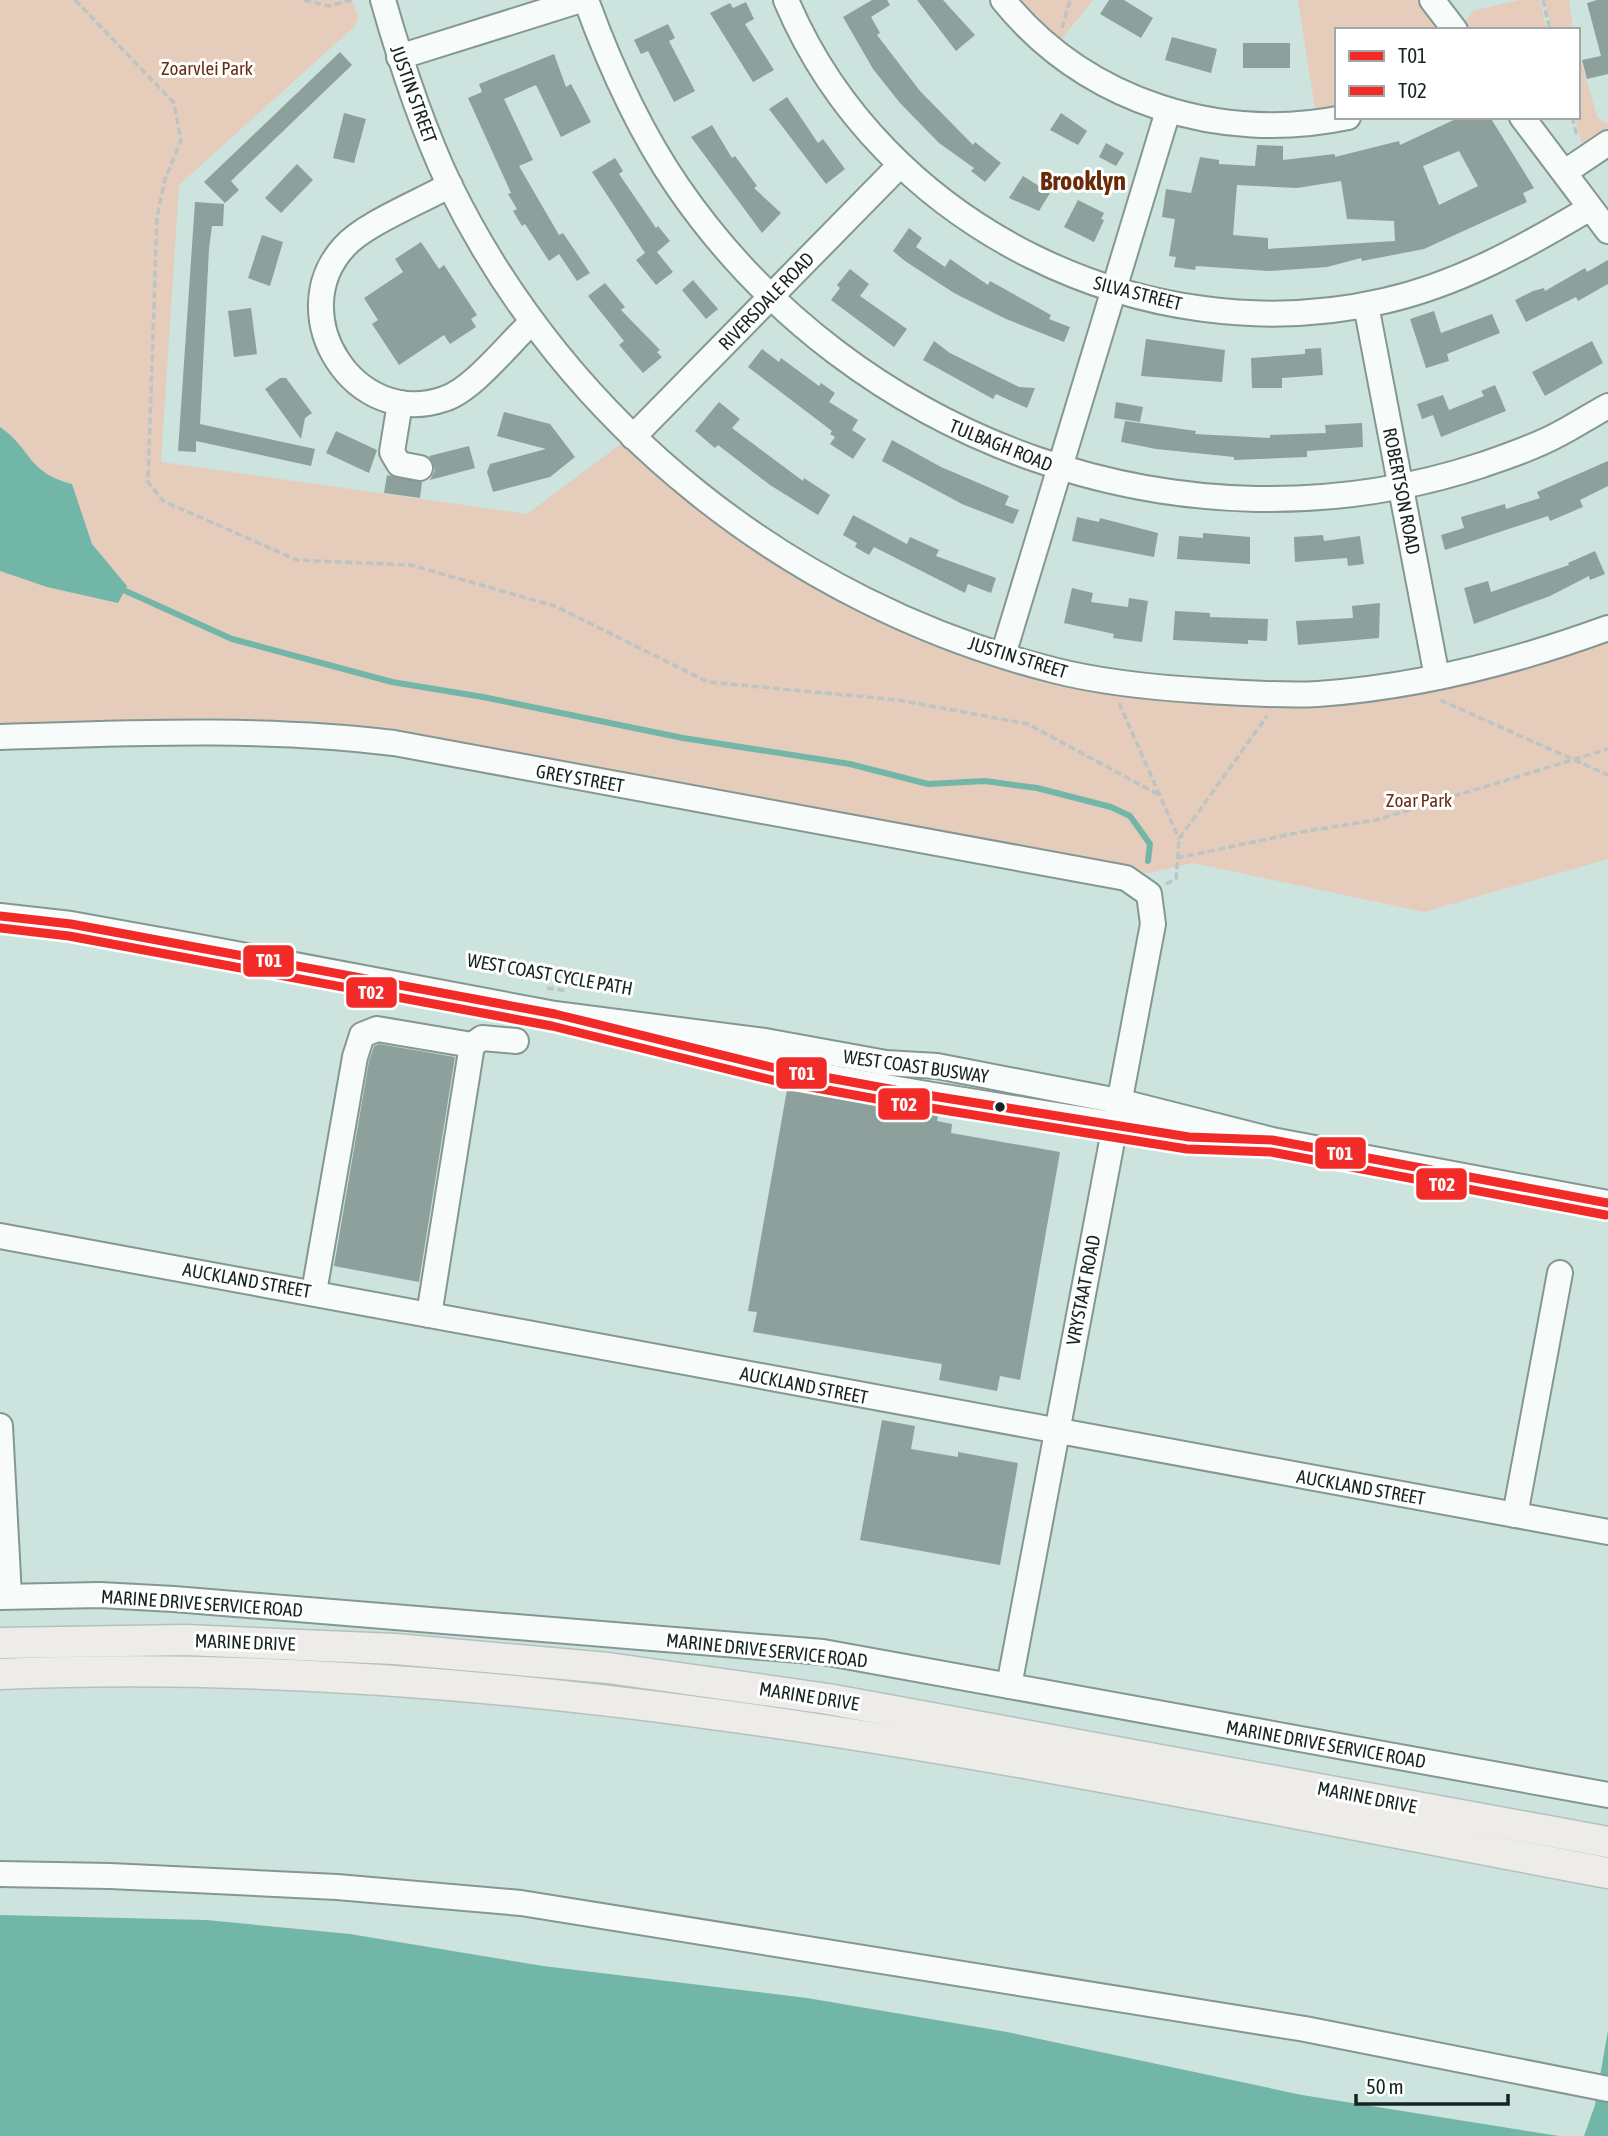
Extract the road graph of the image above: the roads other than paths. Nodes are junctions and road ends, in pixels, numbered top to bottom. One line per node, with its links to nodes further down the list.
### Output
1 (383, 0): 7 (street, JUSTIN STREET)
2 (584, 0): 7 (street); 18 (street, TULBAGH ROAD)
3 (786, 0): 12 (street, SILVA STREET)
4 (1003, 0): 8 (street)
5 (1442, 2): 6 (street)
6 (1454, 28)
7 (399, 57): 14 (street, JUSTIN STREET)
8 (1168, 111): 9 (street); 17 (street)
9 (1335, 119)
10 (1524, 119): 13 (street)
11 (1608, 143): 13 (street)
12 (900, 165): 17 (street, SILVA STREET); 18 (street, RIVERSDALE ROAD)
13 (1565, 172): 15 (street)
14 (450, 185): 20 (street, JUSTIN STREET); 21 (street)
15 (1590, 208): 16 (street); 19 (street, SILVA STREET)
16 (1608, 231)
17 (1115, 290): 19 (street, SILVA STREET); 25 (street)
18 (769, 296): 23 (street, RIVERSDALE ROAD); 25 (street, TULBAGH ROAD)
19 (1366, 304): 26 (street, ROBERTSON ROAD)
20 (532, 322): 21 (street); 23 (street, JUSTIN STREET)
21 (400, 403): 24 (street)
22 (1607, 406): 26 (street, TULBAGH ROAD)
23 (633, 437): 28 (street, JUSTIN STREET)
24 (420, 468)
25 (1060, 469): 26 (street, TULBAGH ROAD); 28 (street)
26 (1401, 486): 29 (street, ROBERTSON ROAD)
27 (1608, 628): 29 (street, JUSTIN STREET)
28 (1003, 655): 29 (street, JUSTIN STREET)
29 (1437, 687)
30 (0, 737): 31 (street, GREY STREET)
31 (1149, 894): 35 (street, VRYSTAAT ROAD)
32 (0, 916): 35 (street, WEST COAST BUSWAY)
33 (516, 1041): 34 (street)
34 (472, 1045): 39 (street); 40 (street)
35 (1116, 1113): 36 (street, WEST COAST BUSWAY); 42 (street, VRYSTAAT ROAD)
36 (1608, 1203)
37 (0, 1236): 39 (street, AUCKLAND STREET)
38 (1560, 1272): 43 (street)
39 (314, 1292): 40 (street, AUCKLAND STREET)
40 (429, 1315): 42 (street, AUCKLAND STREET)
41 (0, 1426): 45 (street)
42 (1056, 1432): 43 (street, AUCKLAND STREET); 48 (street, VRYSTAAT ROAD)
43 (1515, 1515): 44 (street, AUCKLAND STREET)
44 (1608, 1532)
45 (5, 1597): 48 (street, MARINE DRIVE SERVICE ROAD)
46 (0, 1643): 50 (main road, MARINE DRIVE)
47 (0, 1674): 51 (main road, MARINE DRIVE)
48 (1009, 1686): 49 (street, MARINE DRIVE SERVICE ROAD)
49 (1608, 1795)
50 (1608, 1842)
51 (1608, 1873)
52 (0, 1874): 53 (street)
53 (1598, 2087)

